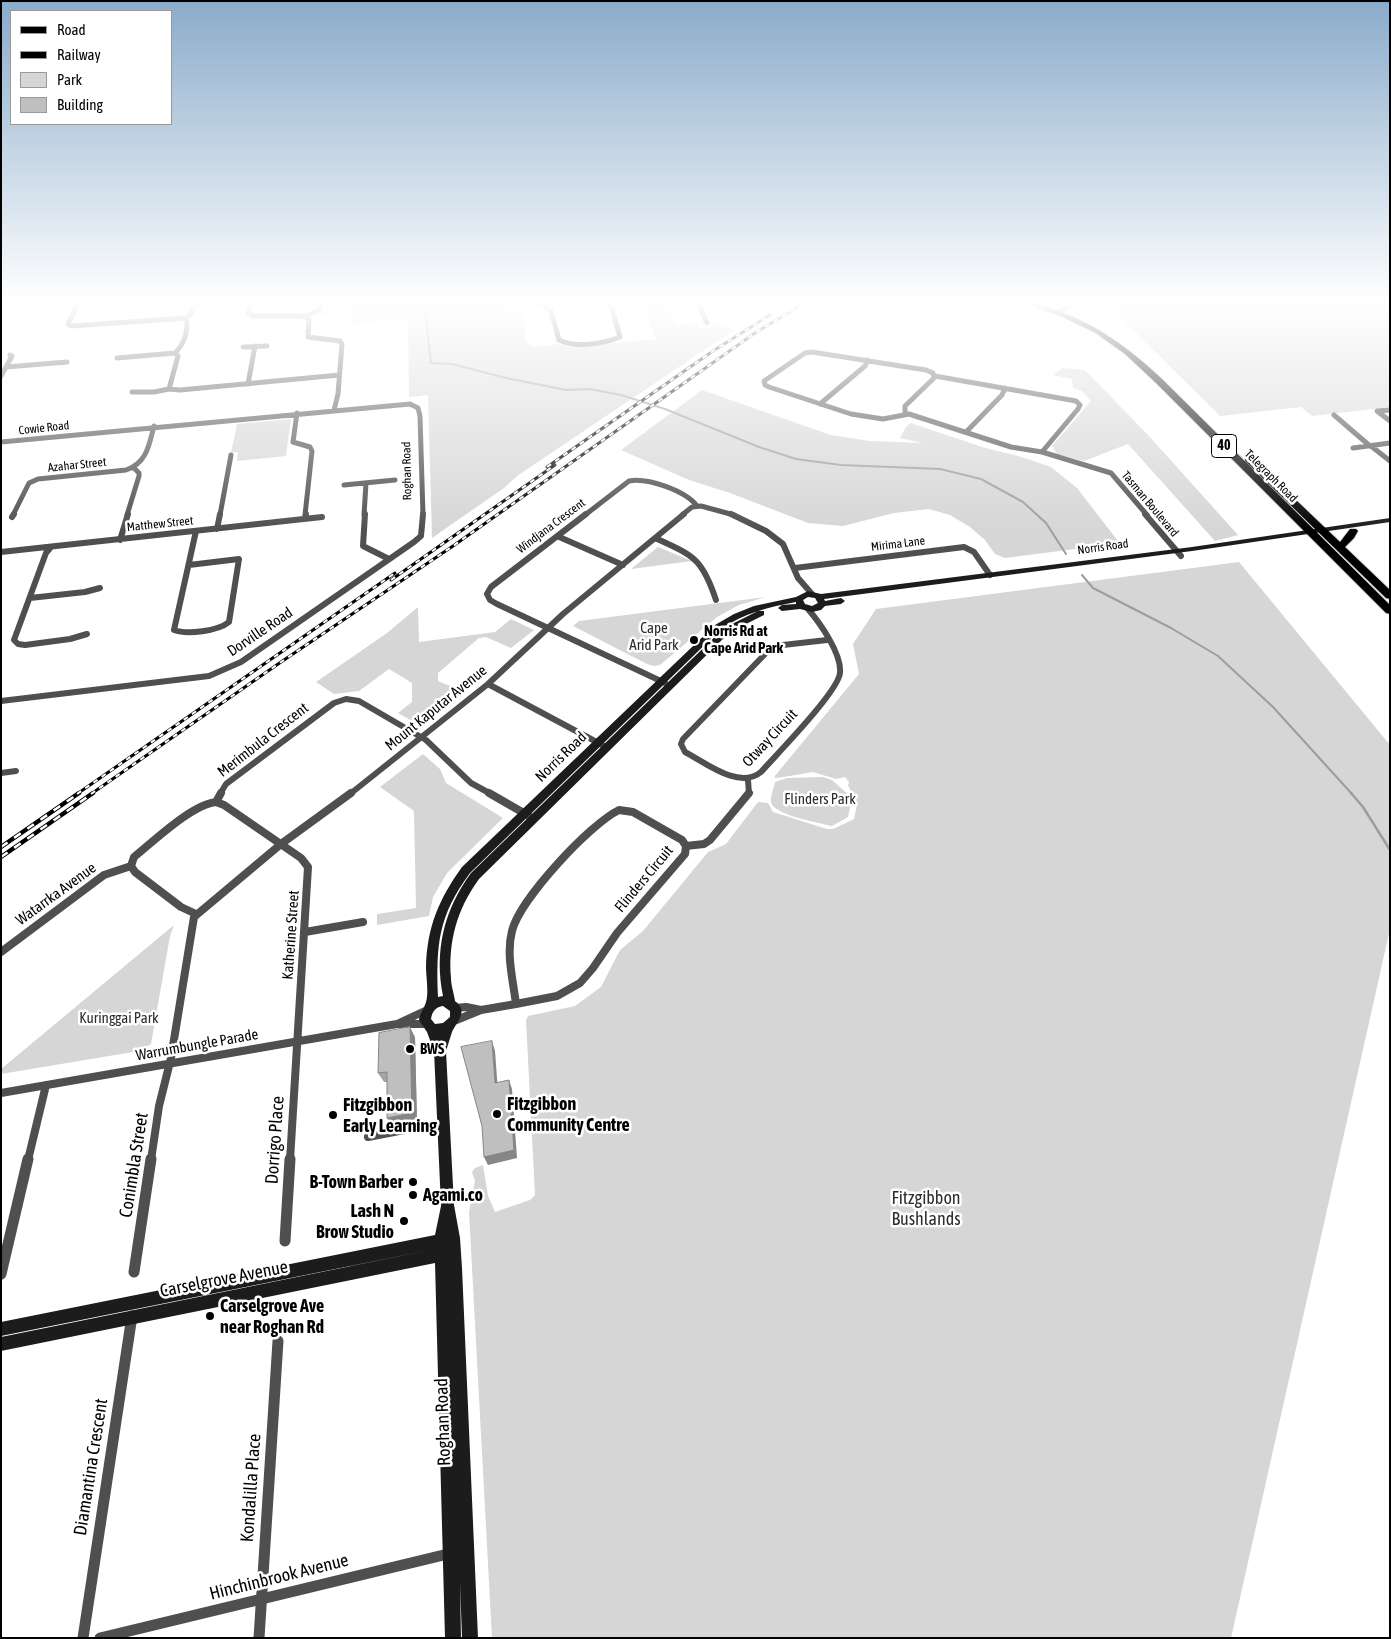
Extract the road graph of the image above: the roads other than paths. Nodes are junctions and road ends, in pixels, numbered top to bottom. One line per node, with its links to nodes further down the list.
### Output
1 (172, 378): 12 (street)
2 (249, 378): 10 (street)
3 (304, 378): 10 (street)
4 (339, 378): 16 (street)
5 (768, 378): 14 (street)
6 (850, 378): 14 (street)
7 (932, 378): 19 (street)
8 (950, 378): 11 (street)
9 (1157, 378): 44 (main road, Telegraph Road / 40)
10 (248, 384): 12 (street)
11 (1005, 388): 23 (street); 28 (street)
12 (169, 389): 13 (street)
13 (132, 392)
14 (820, 404): 19 (street)
15 (416, 406): 16 (street, Cowie Road); 45 (street, Roghan Road)
16 (334, 410): 18 (street, Cowie Road)
17 (1390, 410): 21 (street)
18 (297, 413): 22 (street, Cowie Road); 38 (street)
19 (905, 414): 23 (street, Tasman Boulevard)
20 (1334, 414): 26 (street)
21 (1390, 421)
22 (154, 426): 24 (street, Cowie Road); 31 (street)
23 (966, 432): 28 (street, Tasman Boulevard)
24 (1, 442)
25 (1390, 443): 26 (street)
26 (1370, 446): 27 (street); 30 (street)
27 (1354, 448)
28 (1042, 452): 52 (street, Tasman Boulevard)
29 (231, 455): 41 (street)
30 (1390, 461)
31 (134, 468): 36 (street, Azahar Street); 48 (street)
32 (395, 480): 33 (street)
33 (366, 483): 34 (street); 53 (street)
34 (344, 485)
35 (697, 506): 46 (street, Windjana Crescent); 47 (street, Mount Kaputar Avenue); 56 (street)
36 (12, 516)
37 (322, 517): 38 (street, Matthew Street)
38 (305, 519): 41 (street, Matthew Street)
39 (1390, 520): 44 (main road, Norris Road)
40 (1390, 526): 42 (main road, Norris Road)
41 (217, 529): 43 (street, Matthew Street)
42 (1353, 531): 44 (main road, Norris Road); 50 (main road)
43 (196, 532): 48 (street, Matthew Street); 54 (street)
44 (1317, 533): 50 (main road, Telegraph Road / 40); 52 (main road, Norris Road); 65 (main road, Telegraph Road / 40)
45 (421, 536): 53 (street, Dorville Road)
46 (557, 536): 55 (street); 67 (street, Windjana Crescent)
47 (654, 538): 55 (street, Mount Kaputar Avenue); 62 (street)
48 (120, 540): 49 (street, Matthew Street)
49 (51, 547): 51 (street, Matthew Street); 61 (street)
50 (1339, 548): 60 (main road, Telegraph Road / 40)
51 (1, 552)
52 (1179, 553): 57 (main road, Norris Road); 63 (main road, Norris Road)
53 (389, 559): 72 (street, Dorville Road)
54 (189, 565): 54 (street)
55 (622, 565): 67 (street, Mount Kaputar Avenue)
56 (795, 568): 57 (street, Mirima Lane); 58 (street)
57 (990, 575): 63 (main road, Norris Road)
58 (802, 584): 63 (street); 64 (street)
59 (100, 588): 61 (street)
60 (1390, 596)
61 (30, 598): 68 (street)
62 (716, 600)
63 (818, 600): 64 (main road); 64 (main road); 66 (street, Otway Circuit)
64 (803, 602): 66 (street, Otway Circuit); 70 (main road, Norris Road)
65 (1390, 611)
66 (819, 621): 69 (street, Otway Circuit)
67 (549, 627): 70 (street); 71 (street, Mount Kaputar Avenue)
68 (87, 634)
69 (827, 640): 77 (street, Otway Circuit); 77 (street, Otway Circuit)
70 (665, 683): 74 (main road, Norris Road)
71 (488, 684): 73 (street, Mount Kaputar Avenue); 74 (street)
72 (1, 701)
73 (422, 738): 78 (street, Merimbula Crescent); 79 (street, Merimbula Crescent); 80 (street, Mount Kaputar Avenue)
74 (602, 744): 79 (main road, Norris Road)
75 (16, 771): 76 (street)
76 (1, 773)
77 (748, 780): 81 (street)
78 (216, 802): 80 (street); 82 (street)
79 (528, 816): 88 (main road, Norris Road); 89 (main road, Norris Road)
80 (282, 844): 83 (street, Mount Kaputar Avenue); 85 (street, Katherine Street)
81 (686, 846): 87 (street, Flinders Circuit); 87 (street, Flinders Circuit)
82 (131, 866): 83 (street); 86 (street, Watarrka Avenue)
83 (196, 914): 96 (street)
84 (363, 922): 85 (street)
85 (305, 932): 94 (street, Katherine Street)
86 (1, 952)
87 (516, 1004): 90 (street, Flinders Circuit)
88 (452, 1005): 89 (main road); 90 (street, Flinders Circuit); 92 (main road)
89 (430, 1008): 91 (street, Warrumbungle Parade); 93 (main road)
90 (481, 1010): 92 (street, Flinders Circuit)
91 (397, 1024): 93 (street, Warrumbungle Parade); 94 (street, Warrumbungle Parade)
92 (451, 1024): 93 (main road); 95 (main road, Roghan Road)
93 (430, 1026): 95 (main road, Roghan Road)
94 (298, 1042): 96 (street, Warrumbungle Parade); 101 (street, Dorrigo Place)
95 (440, 1051): 102 (main road, Roghan Road)
96 (170, 1064): 97 (street, Warrumbungle Parade); 103 (street, Conimbla Street)
97 (46, 1085): 98 (street, Warrumbungle Parade); 104 (street)
98 (1, 1093)
99 (425, 1126): 100 (street)
100 (368, 1137)
101 (284, 1241)
102 (448, 1246): 105 (main road, Carselgrove Avenue); 106 (main road, Carselgrove Avenue); 110 (main road, Roghan Road); 111 (main road, Roghan Road)
103 (134, 1272)
104 (1, 1274)
105 (134, 1302): 106 (street, Diamantina Crescent); 107 (main road, Carselgrove Avenue)
106 (132, 1317): 109 (main road, Carselgrove Avenue); 113 (street, Diamantina Crescent)
107 (1, 1329)
108 (278, 1341): 112 (street, Kondalilla Place)
109 (1, 1344)
110 (467, 1549): 111 (street, Hinchinbrook Avenue); 117 (main road, Roghan Road)
111 (451, 1553): 112 (street, Hinchinbrook Avenue); 116 (main road, Roghan Road)
112 (262, 1599): 114 (street, Hinchinbrook Avenue); 115 (street, Kondalilla Place)
113 (84, 1638)
114 (100, 1638)
115 (259, 1638)
116 (453, 1638)
117 (470, 1638)

